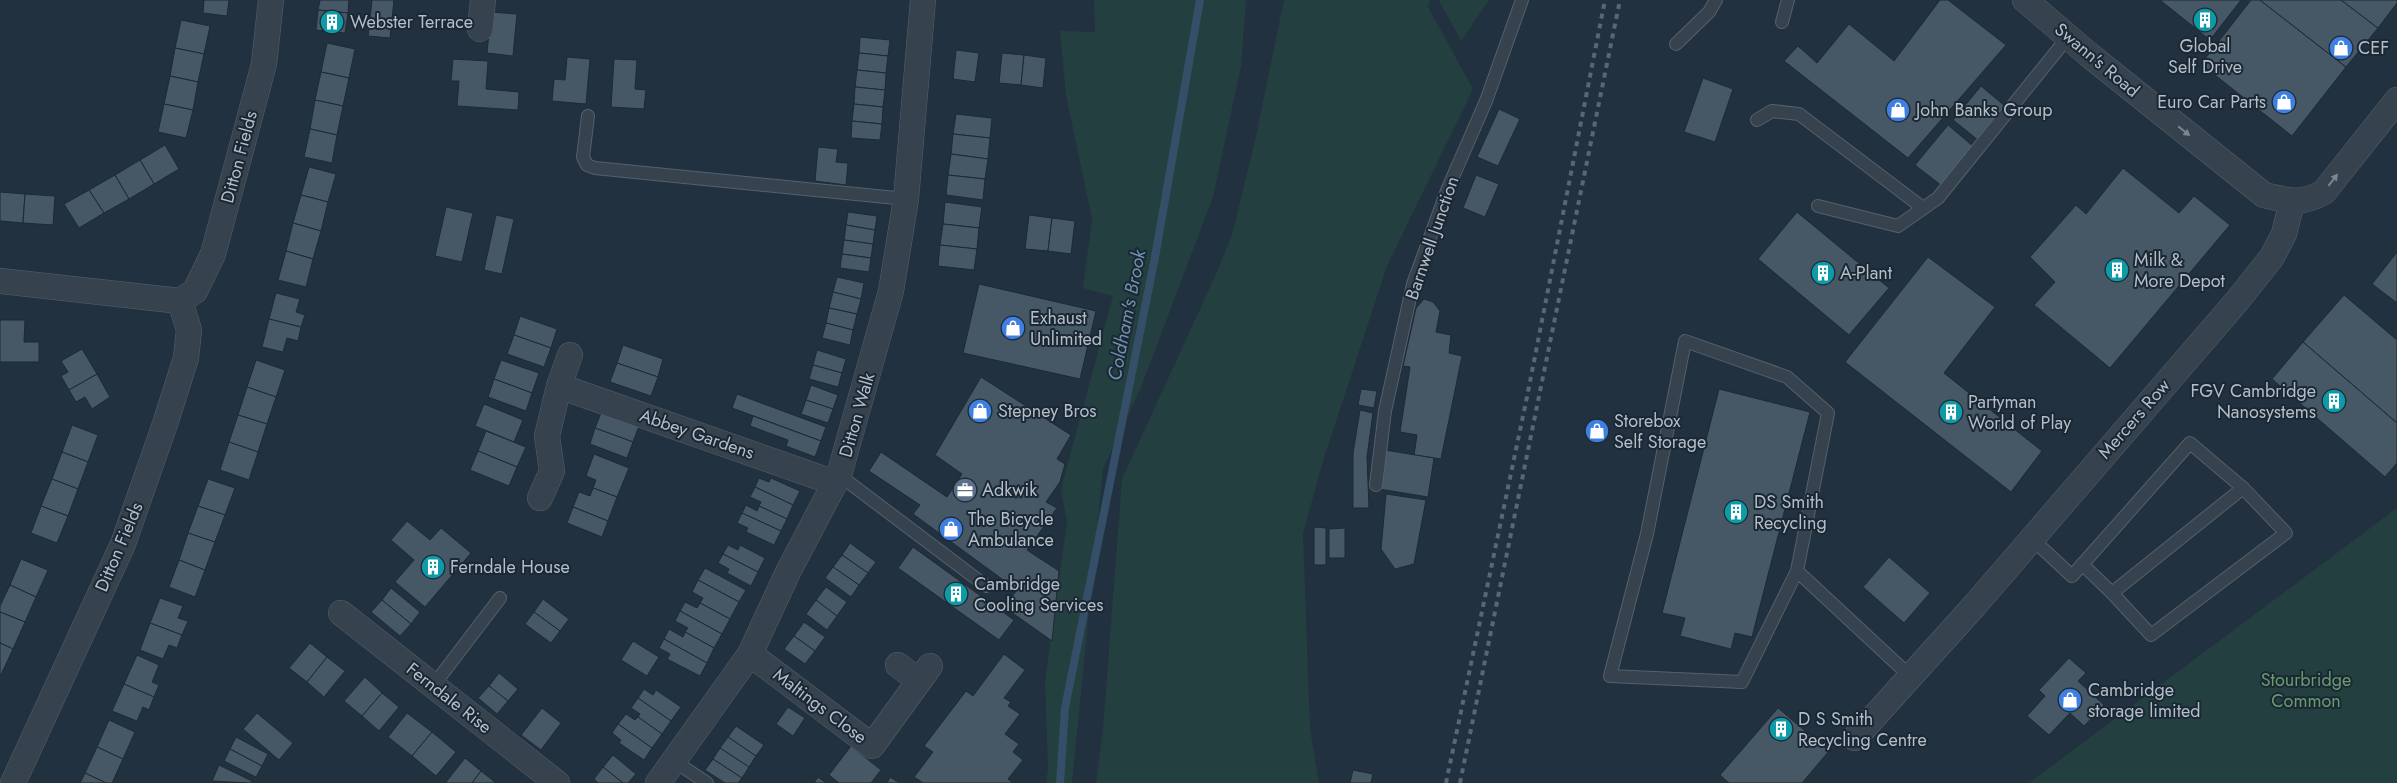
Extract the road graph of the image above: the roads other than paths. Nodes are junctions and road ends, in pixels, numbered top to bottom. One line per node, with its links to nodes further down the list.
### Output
1 (271, 0): 20 (street, Ditton Fields)
2 (923, 0): 15 (street, Ditton Walk)
3 (1522, 0): 24 (lane, Barnwell Junction)
4 (1716, 0): 11 (lane)
5 (1788, 0): 8 (lane)
6 (2025, 0): 10 (street, Swann's Road)
7 (476, 1): 9 (street)
8 (1782, 22)
9 (480, 28)
10 (2068, 37): 16 (street, Swann's Road, one-way to 16); 18 (lane)
11 (1676, 44)
12 (2397, 100): 16 (street, one-way to 12)
13 (588, 116): 15 (lane)
14 (1757, 120): 18 (lane)
15 (906, 199): 23 (street, Ditton Walk)
16 (2292, 202): 27 (street, Mercers Row)
17 (1818, 206): 18 (lane)
18 (1924, 208)
19 (0, 281): 20 (street)
20 (180, 301): 40 (street, Ditton Fields)
21 (570, 355): 22 (street)
22 (559, 386): 23 (street, Abbey Gardens); 26 (street)
23 (837, 479): 30 (lane); 34 (street, Ditton Walk)
24 (1376, 485)
25 (2243, 488): 28 (lane); 31 (lane); 31 (lane)
26 (540, 498)
27 (2031, 538): 28 (lane); 36 (street, Mercers Row)
28 (2082, 564): 31 (lane)
29 (1797, 571): 29 (lane); 36 (lane)
30 (986, 586)
31 (2112, 593)
32 (500, 598): 37 (lane)
33 (340, 613): 37 (street, Ferndale Rise)
34 (750, 654): 35 (street, Maltings Close); 39 (street, Ditton Walk)
35 (898, 665)
36 (1910, 676): 38 (street, Mercers Row)
37 (433, 686): 41 (street, Ferndale Rise)
38 (1855, 738)
39 (674, 761): 42 (street, Ditton Walk); 43 (lane)
40 (13, 783)
41 (557, 783)
42 (658, 783)
43 (706, 783)

